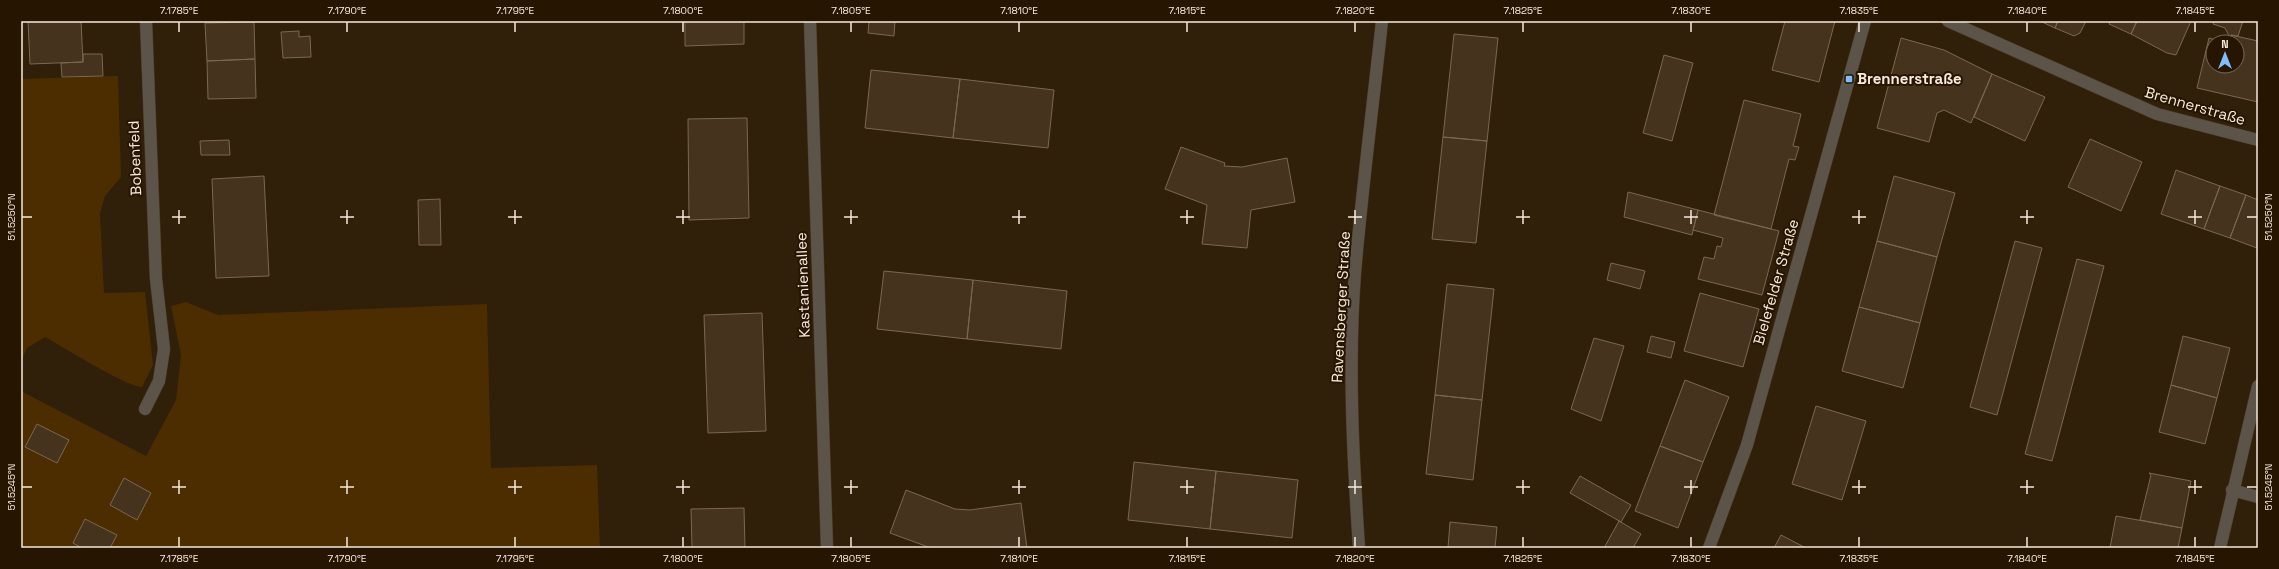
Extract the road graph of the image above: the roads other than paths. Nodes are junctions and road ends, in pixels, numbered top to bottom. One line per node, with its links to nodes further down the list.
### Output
1 (146, 21): 8 (street, Bobenfeld)
2 (810, 21): 11 (street, Kastanienallee)
3 (1382, 21): 12 (street, Ravensberger Straße)
4 (1865, 21): 13 (street, Bielefelder Straße)
5 (1948, 21): 6 (street, Brennerstraße)
6 (2258, 140)
7 (2258, 386): 9 (street)
8 (145, 409)
9 (2232, 490): 10 (street); 14 (street)
10 (2258, 497)
11 (827, 548)
12 (1358, 548)
13 (1709, 548)
14 (2220, 548)

